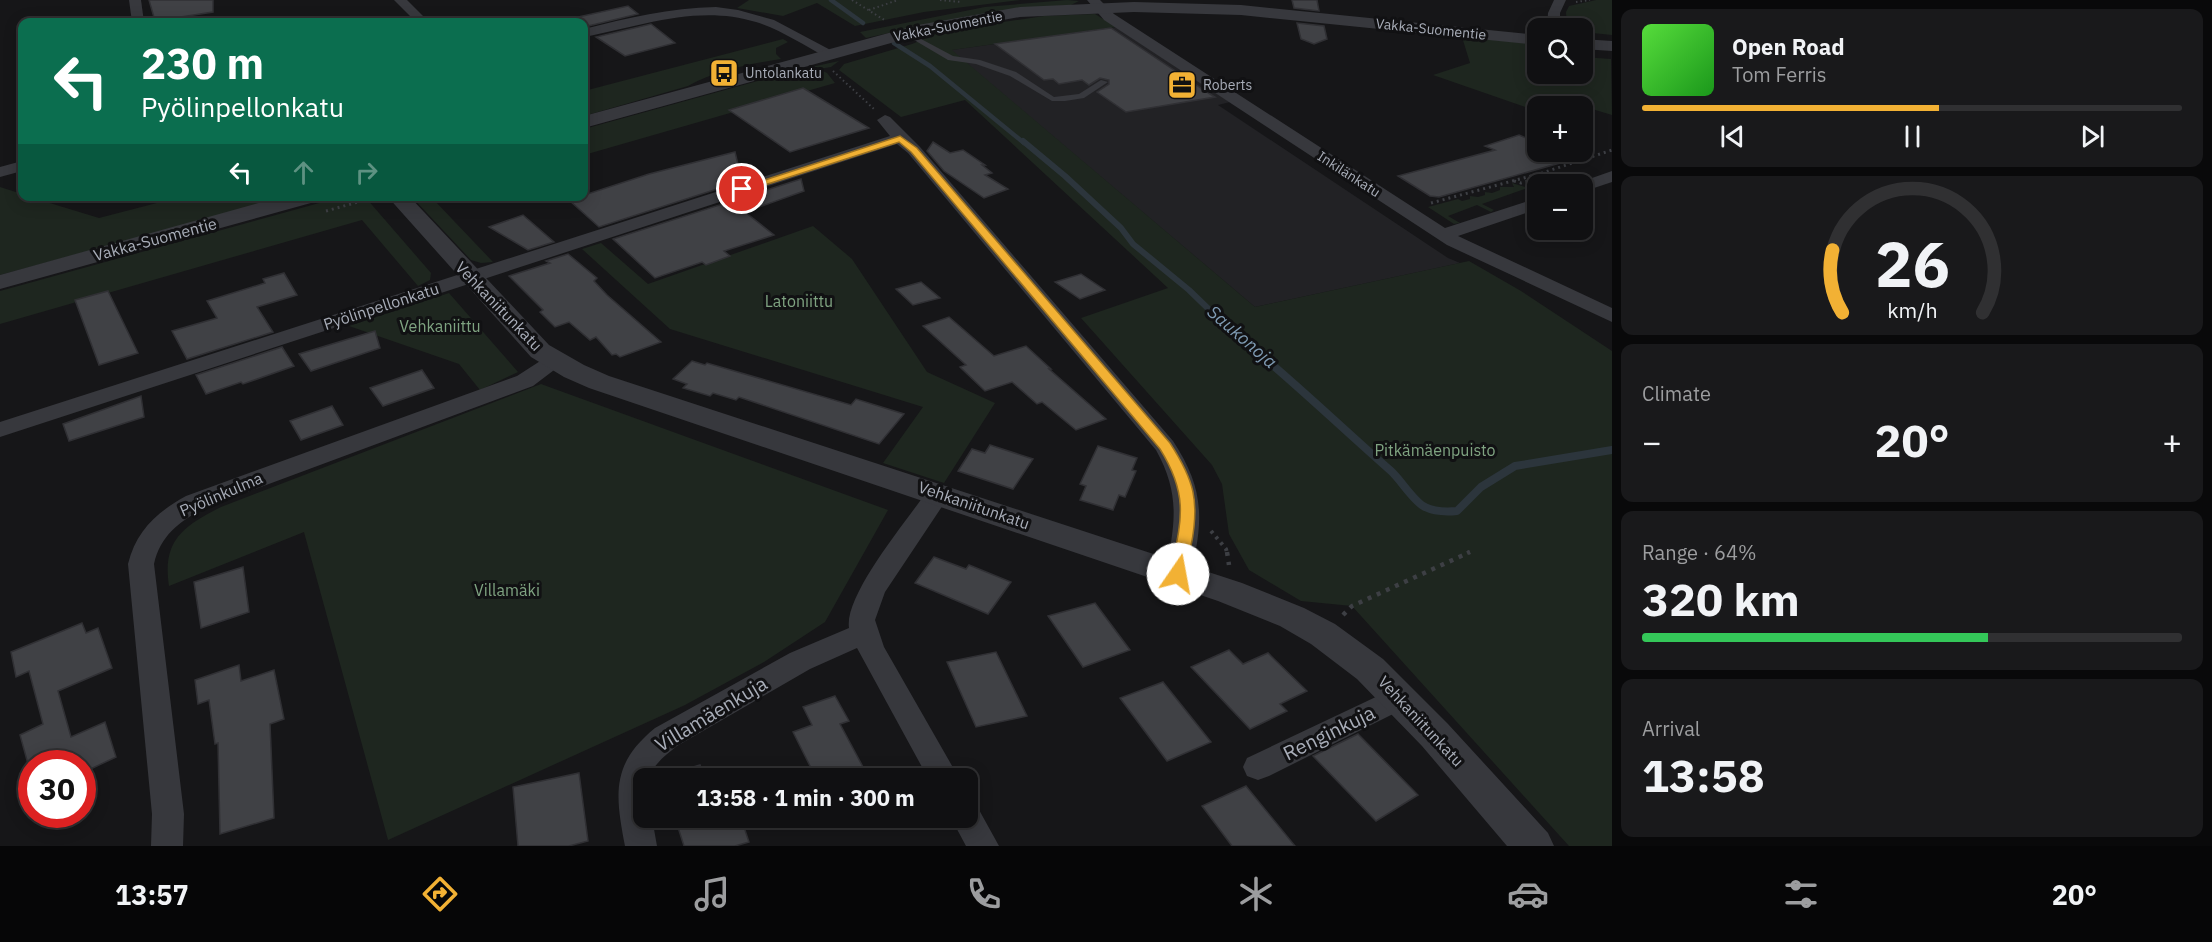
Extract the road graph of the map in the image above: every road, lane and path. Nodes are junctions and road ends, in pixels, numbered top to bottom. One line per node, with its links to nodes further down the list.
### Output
1 (135, 0): 10 (street)
2 (400, 0): 11 (street)
3 (852, 0): 8 (path)
4 (898, 0): 8 (path)
5 (1560, 0): 12 (street)
6 (658, 4): 9 (street)
7 (1096, 4): 15 (street, Vakka-Suomentie); 16 (street, Vakka-Suomentie); 33 (street, Inkilänkatu)
8 (869, 10): 13 (path)
9 (670, 12): 14 (street); 19 (street)
10 (137, 18)
11 (419, 18)
12 (1554, 18)
13 (890, 23)
14 (588, 32)
15 (906, 33): 19 (street, Vakka-Suomentie); 20 (lane)
16 (1527, 39)
17 (1593, 45): 18 (street)
18 (1612, 46)
19 (831, 61): 21 (path); 22 (street, Vakka-Suomentie)
20 (1104, 82)
21 (885, 120): 23 (street)
22 (588, 121)
23 (900, 138): 34 (street, Pyölinpellonkatu); 40 (street)
24 (1612, 150): 31 (path)
25 (18, 167): 26 (street)
26 (0, 172)
27 (1612, 176): 28 (street)
28 (1593, 183)
29 (292, 201): 35 (street, Vakka-Suomentie)
30 (402, 201): 34 (street, Vehkaniitunkatu)
31 (1430, 203)
32 (1527, 207): 33 (street)
33 (1442, 234): 36 (street, Inkilänkatu)
34 (471, 276): 37 (street, Vehkaniitunkatu); 38 (street, Pyölinpellonkatu)
35 (0, 282)
36 (1612, 316)
37 (555, 360): 39 (street, Vehkaniitunkatu); 50 (street, Pyölinkulma)
38 (0, 430)
39 (939, 494): 43 (street, Vehkaniitunkatu); 44 (street)
40 (1188, 512): 42 (path); 43 (street)
41 (1472, 551): 45 (path)
42 (1230, 567)
43 (1178, 574): 45 (street, Vehkaniitunkatu)
44 (864, 633): 48 (street); 51 (street, Villamäenkuja)
45 (1323, 634): 46 (street, Vehkaniitunkatu)
46 (1399, 698): 47 (street, Renginkuja); 53 (street, Vehkaniitunkatu)
47 (1258, 767)
48 (938, 768)
49 (973, 828): 52 (street)
50 (168, 846)
51 (641, 846)
52 (983, 846)
53 (1533, 846)

